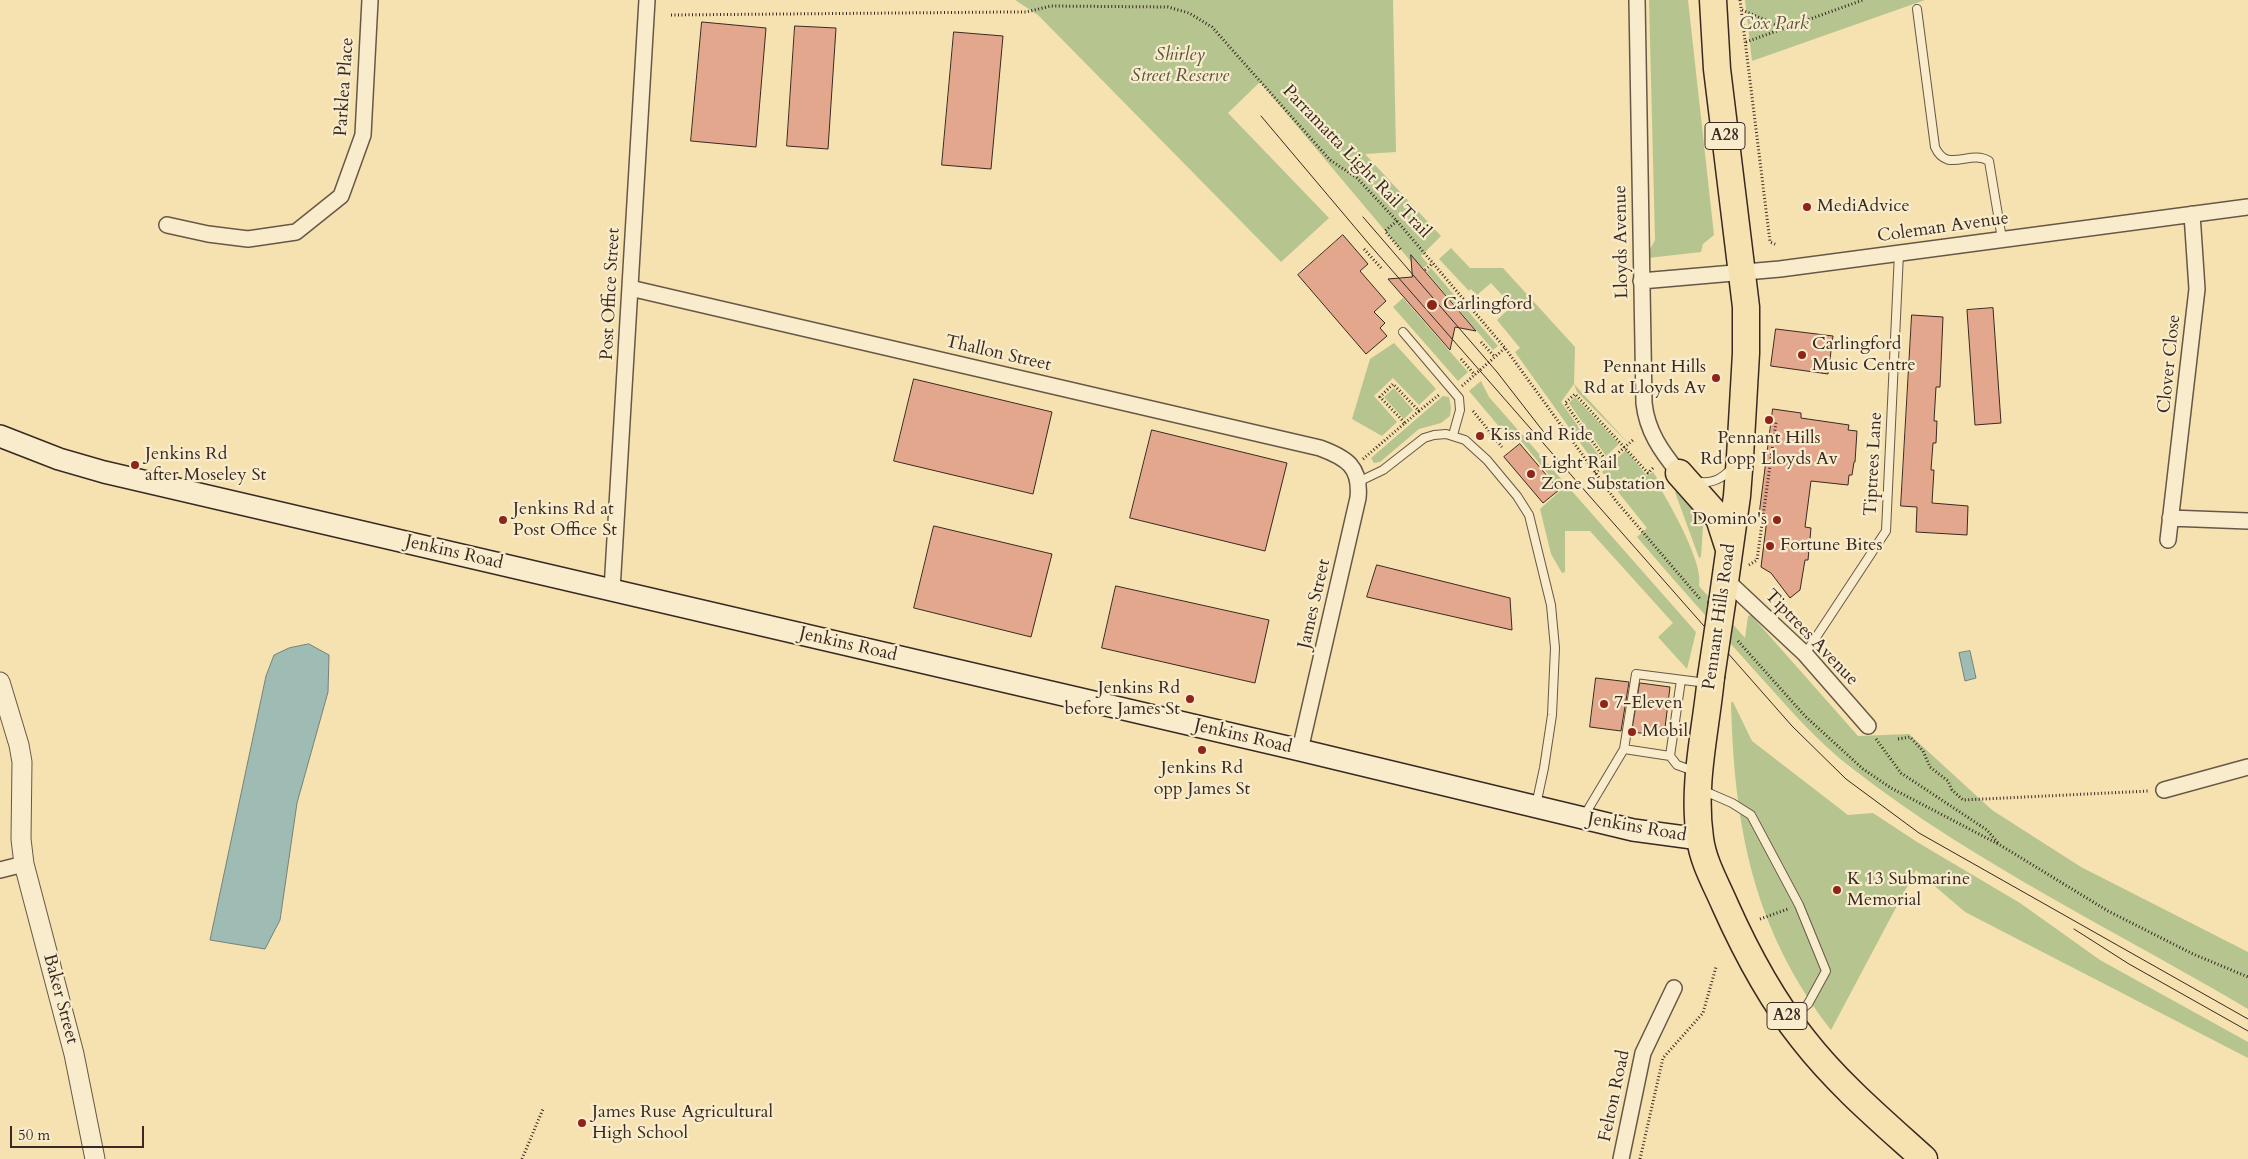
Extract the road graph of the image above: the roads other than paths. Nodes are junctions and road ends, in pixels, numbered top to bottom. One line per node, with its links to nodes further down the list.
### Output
1 (370, 0): 8 (street, Parklea Place)
2 (648, 0): 13 (street, Post Office Street)
3 (1637, 0): 12 (street, Lloyds Avenue)
4 (1713, 0): 11 (highway, Pennant Hills Road / A28)
5 (1917, 9): 9 (lane)
6 (2248, 207): 7 (street, Coleman Avenue)
7 (2192, 214): 9 (street, Coleman Avenue); 21 (street, Clover Close)
8 (167, 225)
9 (2002, 239): 10 (street, Coleman Avenue)
10 (1899, 253): 11 (street, Coleman Avenue); 27 (lane, Tiptrees Lane)
11 (1743, 272): 12 (street, Coleman Avenue); 17 (highway, Pennant Hills Road / A28)
12 (1641, 281): 19 (street, Lloyds Avenue)
13 (630, 288): 18 (street, Thallon Street); 25 (street, Post Office Street)
14 (1403, 332): 15 (lane)
15 (1453, 435): 20 (lane); 38 (lane)
16 (0, 436): 25 (main road, Jenkins Road)
17 (1740, 458): 19 (lane); 24 (highway, Pennant Hills Road / A28)
18 (1353, 467): 20 (street, James Street)
19 (1666, 470): 24 (highway)
20 (1358, 482): 33 (street, James Street)
21 (2170, 518): 22 (street); 23 (street, Clover Close)
22 (2248, 521)
23 (2168, 540)
24 (1739, 557): 26 (highway, Pennant Hills Road / A28)
25 (612, 590): 33 (main road, Jenkins Road)
26 (1716, 594): 27 (street, Tiptrees Avenue); 29 (highway, Pennant Hills Road / A28, bridge)
27 (1805, 654): 31 (street, Tiptrees Avenue)
28 (1681, 680): 29 (lane); 32 (lane); 34 (lane)
29 (1711, 680): 36 (highway, Pennant Hills Road / A28)
30 (0, 682): 41 (street, Baker Street)
31 (1868, 726)
32 (1624, 749): 34 (lane); 39 (lane)
33 (1300, 750): 38 (main road, Jenkins Road)
34 (1670, 756): 36 (lane)
35 (2248, 767): 37 (street)
36 (1698, 780): 40 (highway, Pennant Hills Road / A28); 44 (lane)
37 (2164, 790)
38 (1536, 807): 39 (main road, Jenkins Road)
39 (1583, 818): 40 (main road, Jenkins Road)
40 (1700, 839): 44 (highway, Pennant Hills Road / A28)
41 (24, 864): 42 (street); 45 (street, Baker Street)
42 (0, 870)
43 (1674, 988): 46 (street, Felton Road)
44 (1789, 1020): 47 (highway, Pennant Hills Road / A28)
45 (95, 1159)
46 (1621, 1159)
47 (1924, 1159)

